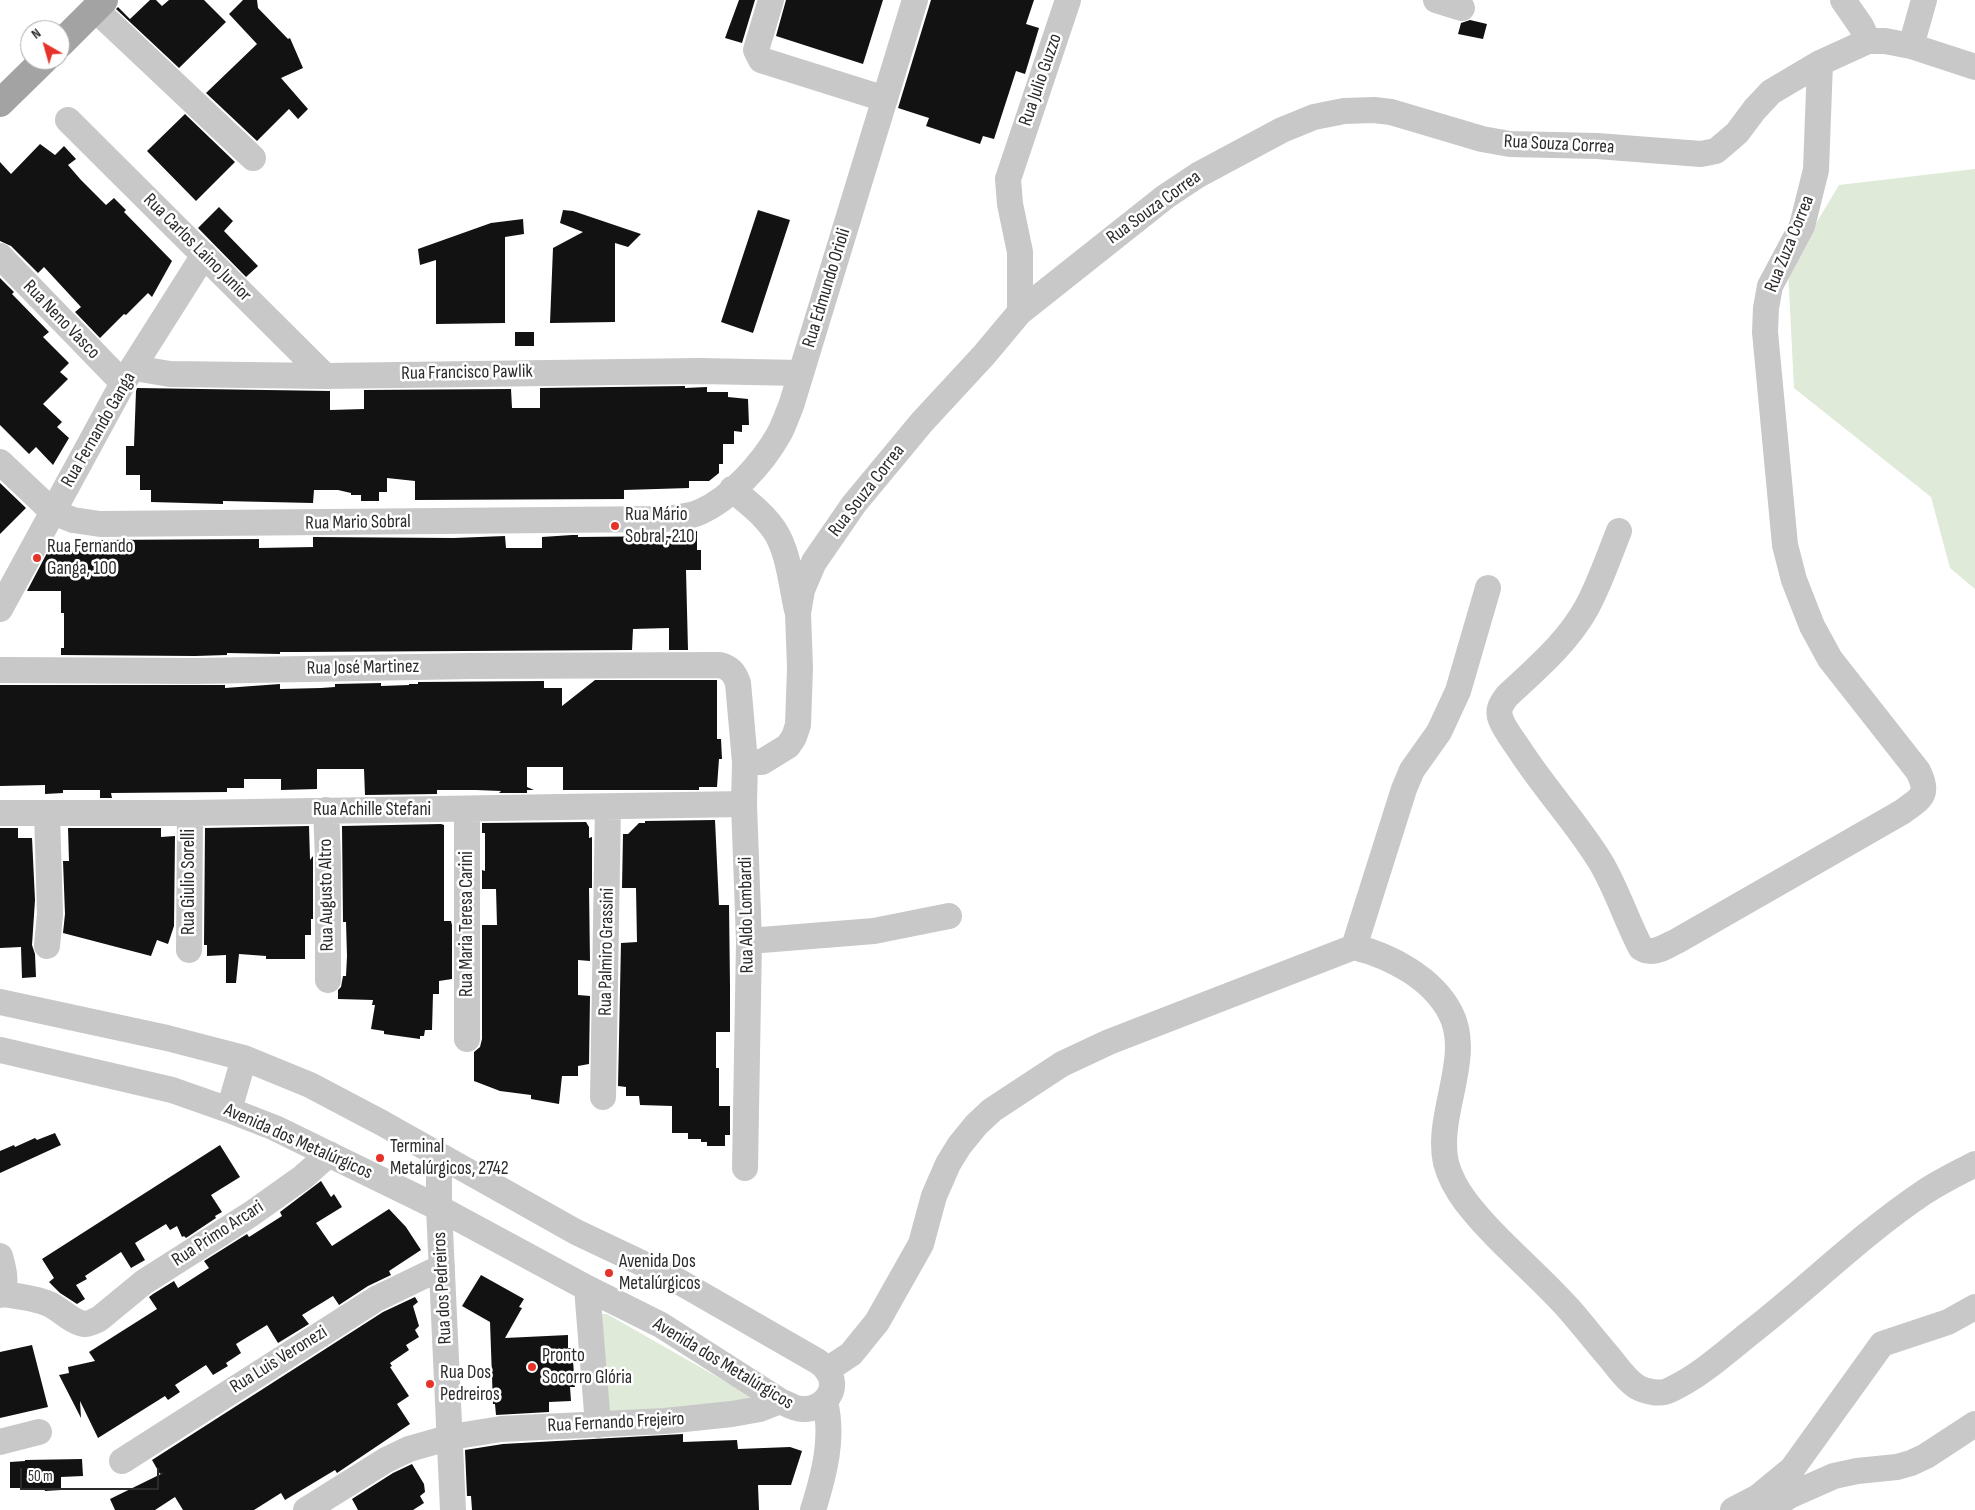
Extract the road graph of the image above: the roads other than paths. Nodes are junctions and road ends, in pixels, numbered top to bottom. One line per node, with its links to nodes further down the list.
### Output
1 (771, 0): 15 (street)
2 (915, 0): 15 (street, Rua Edmundo Orioli)
3 (1068, 0): 21 (street, Rua Julio Guzzo)
4 (1436, 0): 8 (street)
5 (1843, 0): 10 (street)
6 (1924, 0): 11 (street)
7 (100, 4): 9 (main road); 18 (street)
8 (1462, 8)
9 (70, 34)
10 (1868, 41): 11 (street); 12 (street, Rua Souza Correa)
11 (1911, 46): 13 (street)
12 (1820, 63): 21 (street, Rua Souza Correa); 29 (street, Rua Zuza Correa)
13 (1975, 66)
14 (34, 70): 16 (main road)
15 (885, 99): 22 (street, Rua Edmundo Orioli)
16 (0, 103)
17 (68, 120): 19 (street, Rua Carlos Laino Junior)
18 (253, 158)
19 (204, 255): 23 (street, Rua Fernando Ganga); 24 (street, Rua Carlos Laino Junior)
20 (0, 256): 23 (street, Rua Neno Vasco)
21 (1020, 312): 32 (street, Rua Souza Correa)
22 (801, 373): 24 (street, Rua Francisco Pawlik); 26 (street, Rua Edmundo Orioli)
23 (129, 376): 24 (street, Rua Francisco Pawlik); 27 (street, Rua Fernando Ganga)
24 (325, 376)
25 (0, 462): 27 (street)
26 (732, 489): 28 (street, Rua Edmundo Orioli); 32 (street)
27 (52, 512): 28 (street, Rua Mario Sobral); 31 (street, Rua Fernando Ganga)
28 (666, 519)
29 (1619, 532)
30 (1488, 588): 46 (street)
31 (0, 609)
32 (798, 613): 35 (street, Rua Souza Correa)
33 (727, 667): 34 (street, Rua José Martinez); 35 (street, Rua Aldo Lombardi)
34 (0, 670)
35 (745, 762): 36 (street, Rua Aldo Lombardi)
36 (744, 804): 37 (street, Rua Achille Stefani); 44 (street, Rua Aldo Lombardi)
37 (608, 807): 39 (street, Rua Achille Stefani); 53 (street, Rua Palmiro Grassini)
38 (326, 810): 39 (street, Rua Achille Stefani); 42 (street, Rua Achille Stefani); 48 (street, Rua Augusto Altro)
39 (468, 810): 50 (street, Rua Maria Teresa Carini)
40 (0, 813): 41 (street, Rua Achille Stefani)
41 (47, 813): 42 (street, Rua Achille Stefani); 45 (street)
42 (190, 813): 47 (street, Rua Giulio Sorelli)
43 (949, 916): 44 (street)
44 (749, 941): 58 (street, Rua Aldo Lombardi)
45 (47, 946)
46 (1354, 947): 57 (street); 64 (street)
47 (189, 950)
48 (328, 980)
49 (0, 1002): 52 (street)
50 (467, 1039)
51 (0, 1050): 54 (street, Avenida dos Metalúrgicos)
52 (244, 1058): 54 (street); 56 (street)
53 (603, 1096)
54 (229, 1110): 55 (street, Avenida dos Metalúrgicos)
55 (329, 1154): 59 (street, Avenida dos Metalúrgicos); 61 (street, Rua Primo Arcari)
56 (439, 1156): 59 (street, Rua dos Pedreiros); 64 (street)
57 (1975, 1164)
58 (745, 1168)
59 (439, 1208): 60 (street, Rua dos Pedreiros); 62 (street, Avenida dos Metalúrgicos)
60 (442, 1267): 70 (street, Rua dos Pedreiros); 72 (street, Rua Luis Veronezi)
61 (2, 1280)
62 (587, 1288): 65 (street, Avenida dos Metalúrgicos); 68 (street)
63 (1975, 1307): 76 (street)
64 (827, 1370): 66 (street, Avenida dos Metalúrgicos)
65 (780, 1401): 66 (street, Avenida dos Metalúrgicos); 68 (street, Rua Fernando Frejeiro)
66 (825, 1402): 73 (street)
67 (1975, 1424): 77 (street)
68 (598, 1425): 70 (street, Rua Fernando Frejeiro)
69 (39, 1432): 71 (street)
70 (451, 1437): 74 (street, Rua Fernando Frejeiro); 75 (street, Rua dos Pedreiros)
71 (0, 1442)
72 (122, 1461)
73 (817, 1509)
74 (306, 1510)
75 (453, 1510)
76 (1733, 1510)
77 (1767, 1510)

